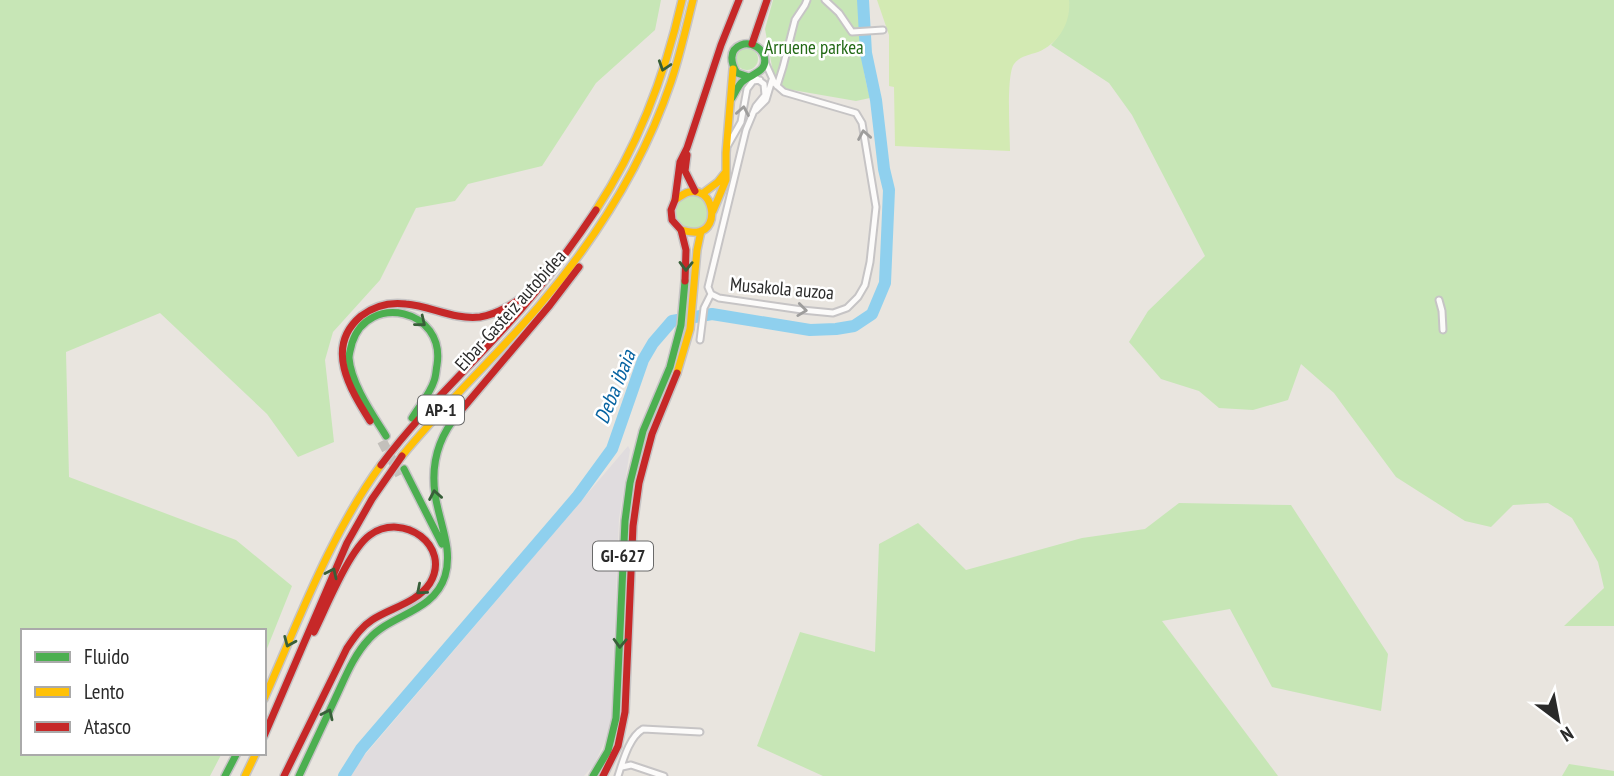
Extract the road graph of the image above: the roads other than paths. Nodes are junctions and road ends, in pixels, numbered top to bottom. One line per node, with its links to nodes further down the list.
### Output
1 (682, 0): 25 (main road, Eibar-Gasteiz autobidea / AP-1, one-way to 25)
2 (693, 0): 19 (main road, Eibar-Gasteiz autobidea / AP-1)
3 (739, 0): 16 (main road, GI-627)
4 (766, 0): 8 (main road)
5 (807, 0): 13 (street)
6 (825, 0): 7 (street)
7 (880, 30)
8 (752, 44): 9 (main road); 10 (main road)
9 (764, 61): 11 (main road); 12 (street)
10 (733, 69): 11 (main road); 14 (main road)
11 (754, 77): 14 (main road); 15 (street); 17 (street, one-way to 11)
12 (773, 79): 13 (street); 15 (street, Musakola auzoa)
13 (777, 86): 26 (street, Musakola auzoa, one-way to 13)
14 (731, 98): 17 (main road)
15 (756, 110): 26 (street, Musakola auzoa)
16 (687, 148): 20 (main road, GI-627); 21 (main road, GI-627)
17 (727, 148): 18 (main road)
18 (725, 172): 20 (main road); 22 (main road)
19 (624, 188): 33 (main road, one-way to 19); 35 (main road, Eibar-Gasteiz autobidea / AP-1, one-way to 19)
20 (699, 192): 21 (main road); 22 (main road, GI-627)
21 (675, 200): 23 (main road, GI-627)
22 (713, 211): 24 (main road, GI-627)
23 (681, 230): 24 (main road); 28 (main road, GI-627, one-way to 28)
24 (701, 231): 28 (main road, GI-627)
25 (541, 285): 32 (main road, Eibar-Gasteiz autobidea / AP-1); 32 (main road, one-way to 32)
26 (711, 294): 30 (street, Musakola auzoa)
27 (1439, 300): 29 (street)
28 (688, 304): 31 (main road, GI-627)
29 (1443, 330)
30 (700, 337)
31 (682, 340): 46 (main road, GI-627, one-way to 46); 47 (main road, GI-627)
32 (376, 472): 36 (main road, Eibar-Gasteiz autobidea / AP-1, one-way to 36)
33 (447, 561): 34 (main road); 45 (main road, one-way to 33)
34 (435, 565): 35 (main road); 44 (main road, one-way to 44)
35 (298, 659): 37 (main road, Eibar-Gasteiz autobidea / AP-1)
36 (266, 695)
37 (266, 731)
38 (700, 732): 41 (street)
39 (236, 755): 42 (main road)
40 (256, 755): 43 (main road)
41 (622, 767): 48 (street); 49 (street)
42 (225, 776)
43 (245, 776)
44 (285, 776)
45 (299, 776)
46 (593, 776)
47 (603, 776)
48 (618, 776)
49 (664, 776)

